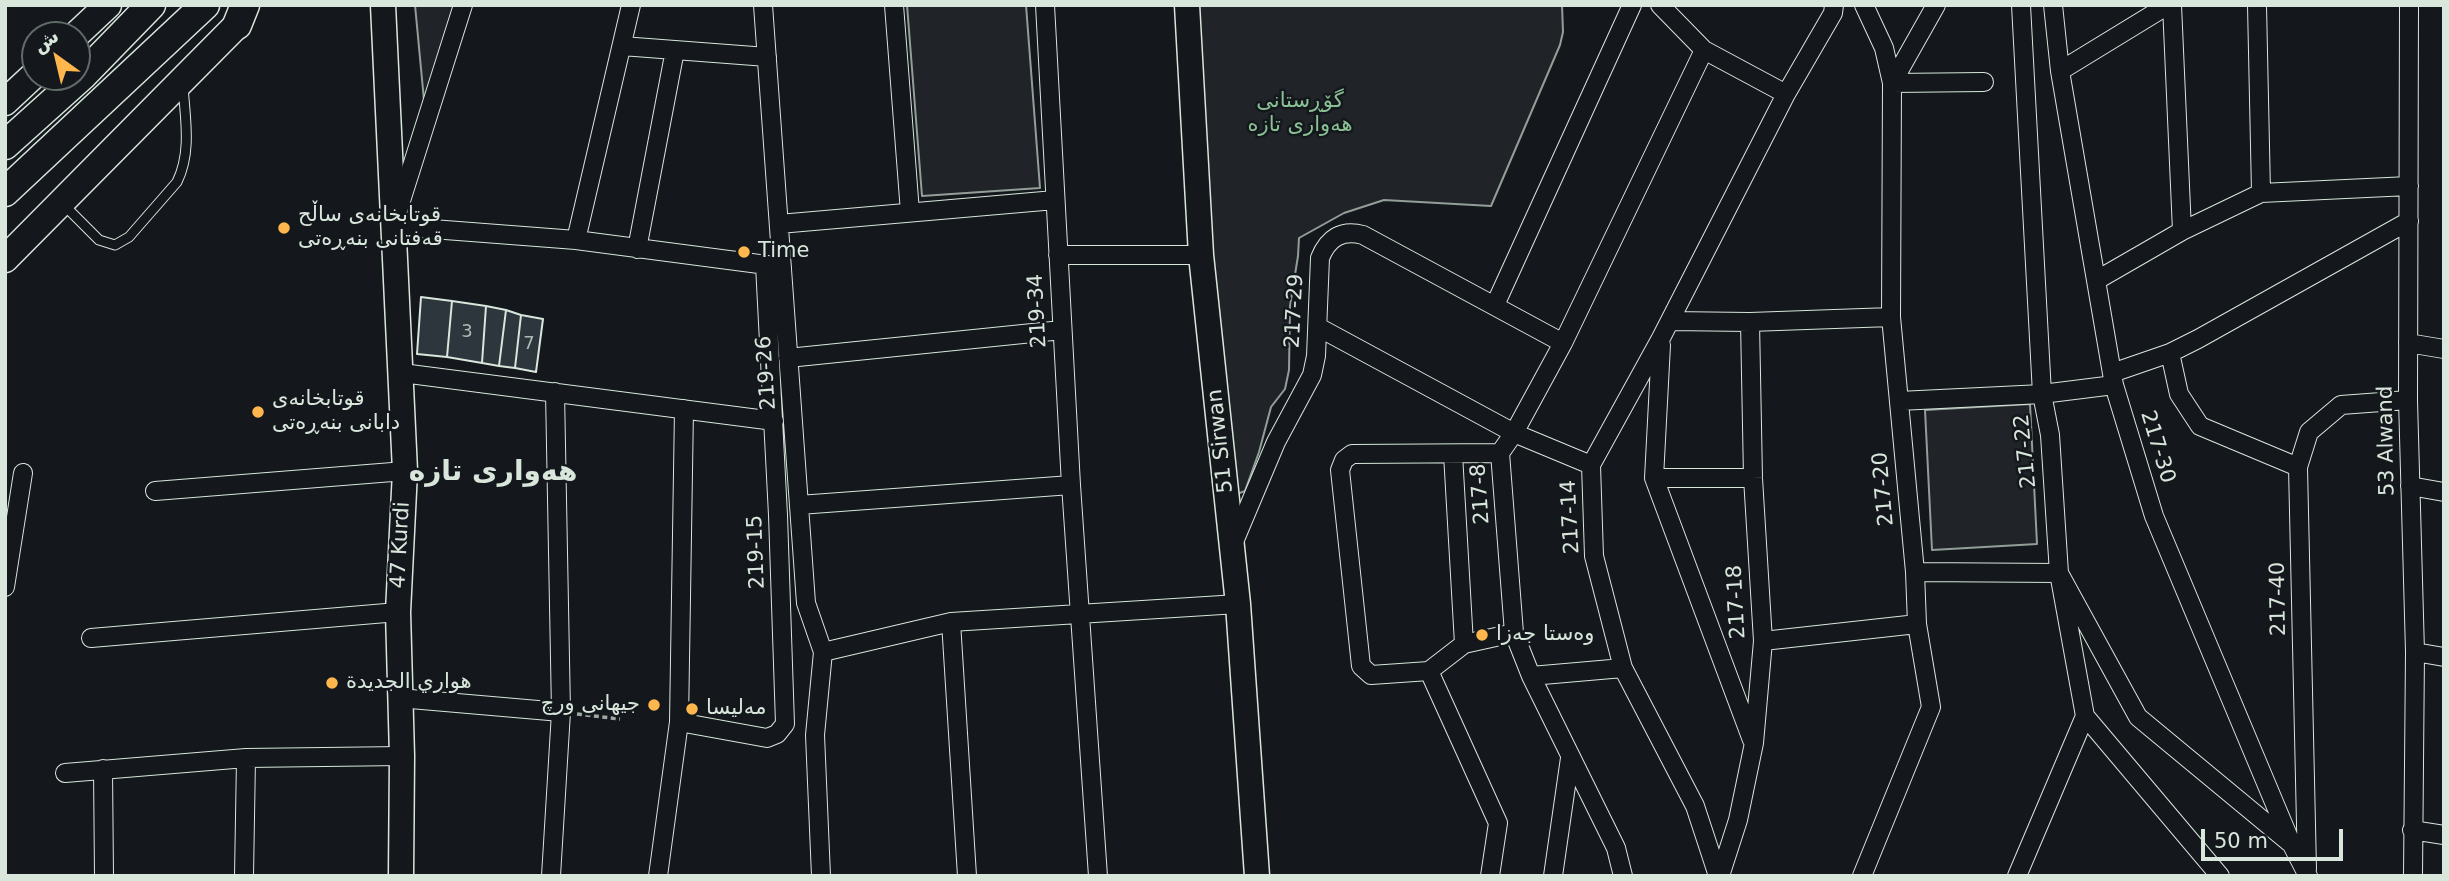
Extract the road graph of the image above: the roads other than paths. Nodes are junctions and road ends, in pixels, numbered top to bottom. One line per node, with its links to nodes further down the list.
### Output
1 (108, 5): 23 (main road)
2 (151, 5): 35 (highway)
3 (205, 5): 37 (highway)
4 (258, 5): 22 (main road)
5 (383, 5): 44 (main road, 47 Kurdi)
6 (463, 5): 44 (street)
7 (631, 5): 24 (street)
8 (763, 5): 27 (street, 219-26)
9 (894, 5): 41 (street)
10 (1045, 5): 39 (street, 219-34)
11 (1187, 5): 48 (main road, 51 Sirwan)
12 (1632, 5): 53 (street)
13 (1660, 5): 26 (street)
14 (1833, 5): 33 (street, 217-14)
15 (1864, 5): 31 (street, 217-20)
16 (1936, 5): 31 (street)
17 (2021, 5): 68 (street, 217-22)
18 (2053, 5): 28 (street, 217-30)
19 (2170, 5): 28 (street); 45 (street)
20 (2257, 5): 38 (street)
21 (2409, 5): 36 (street, 53 Alwand)
22 (241, 15): 29 (main road)
23 (91, 21)
24 (622, 46): 25 (street); 46 (street)
25 (675, 50): 27 (street); 47 (street)
26 (1704, 50): 33 (street); 60 (street, 217-8)
27 (767, 58): 43 (street, 219-26)
28 (2060, 71): 52 (street, 217-30)
29 (183, 78): 40 (main road); 40 (lane)
30 (1984, 82): 31 (street)
31 (1892, 83): 54 (street, 217-20)
32 (21, 87): 34 (main road)
33 (1786, 94): 55 (street, 217-14)
34 (5, 102)
35 (5, 145)
36 (2409, 186): 38 (street); 42 (street, 53 Alwand)
37 (5, 192)
38 (2261, 193): 45 (street)
39 (1055, 200): 41 (street); 49 (street, 219-34)
40 (62, 202): 50 (main road)
41 (910, 212): 43 (street)
42 (2409, 221): 61 (street, 53 Alwand); 63 (street)
43 (779, 224): 51 (street, 219-26)
44 (393, 226): 46 (street); 65 (main road, 47 Kurdi)
45 (2182, 231): 52 (street)
46 (576, 240): 47 (street)
47 (637, 249): 51 (street)
48 (1201, 255): 49 (street); 87 (main road, 51 Sirwan)
49 (1058, 256): 58 (street, 219-34)
50 (5, 259)
51 (774, 266): 64 (street, 219-26); 72 (street, 219-15)
52 (2097, 280): 66 (street, 217-30)
53 (1495, 305): 57 (street, 217-29); 60 (street, 217-29)
54 (1891, 317): 56 (street); 70 (street, 217-20)
55 (1670, 321): 56 (street); 59 (street, 217-14)
56 (1751, 321): 81 (street, 217-18)
57 (1318, 327): 73 (street); 87 (street, 217-29)
58 (1062, 330): 64 (street); 82 (street, 219-34)
59 (1661, 338): 76 (street, 217-14); 80 (street)
60 (1563, 343): 73 (street, 217-8)
61 (2408, 343): 62 (street); 69 (street, 53 Alwand)
62 (2444, 349)
63 (2170, 353): 66 (street); 77 (street)
64 (788, 358): 86 (street, 219-26)
65 (401, 373): 67 (street); 78 (main road, 47 Kurdi)
66 (2113, 379): 68 (street); 118 (street, 217-30)
67 (555, 392): 71 (street); 107 (street)
68 (2042, 394): 70 (street); 89 (street, 217-22)
69 (2408, 400): 77 (street, 217-40); 83 (street, 53 Alwand)
70 (1899, 401): 88 (street, 217-20)
71 (684, 409): 72 (street); 109 (street)
72 (774, 421): 109 (street, 219-15)
73 (1514, 433): 74 (street, 217-8); 76 (street)
74 (1500, 453): 75 (street); 96 (street, 217-8)
75 (1453, 454): 99 (street); 104 (street)
76 (1591, 465): 103 (street, 217-14)
77 (2298, 467): 118 (street, 217-40)
78 (405, 471): 84 (street); 92 (main road, 47 Kurdi)
79 (23, 473): 90 (street)
80 (1654, 478): 81 (street); 110 (street)
81 (1753, 478): 98 (street, 217-18)
82 (1072, 485): 86 (street); 93 (street, 219-34)
83 (2410, 486): 85 (street); 101 (street, 53 Alwand)
84 (155, 491)
85 (2444, 492)
86 (799, 505): 100 (street, 219-26)
87 (1232, 547): 91 (main road, 51 Sirwan)
88 (1915, 572): 89 (street); 95 (street, 217-20)
89 (2059, 573): 108 (street, 217-22); 118 (street)
90 (5, 587)
91 (1238, 604): 93 (street); 128 (main road, 51 Sirwan)
92 (398, 612): 97 (street); 106 (main road, 47 Kurdi)
93 (1080, 614): 94 (street); 127 (street, 219-34)
94 (951, 622): 100 (street); 126 (street)
95 (1917, 624): 98 (street); 133 (street, 217-20)
96 (1514, 633): 99 (street); 105 (street, 217-8)
97 (90, 638)
98 (1763, 641): 110 (street, 217-18)
99 (1464, 644): 104 (street)
100 (823, 652): 125 (street, 219-26)
101 (2414, 652): 102 (street); 116 (street, 53 Alwand)
102 (2444, 657)
103 (1623, 668): 105 (street); 132 (street, 217-14)
104 (1429, 671): 129 (street)
105 (1531, 676): 113 (street, 217-8)
106 (400, 698): 107 (street); 111 (main road, 47 Kurdi)
107 (561, 712): 123 (street)
108 (2085, 716): 119 (street); 134 (street)
109 (679, 722): 124 (street)
110 (1754, 743): 132 (street, 217-18)
111 (402, 756): 112 (street); 122 (main road, 47 Kurdi)
112 (246, 758): 114 (street); 121 (street)
113 (1570, 758): 130 (street); 131 (street, 217-8)
114 (103, 769): 115 (street); 120 (street)
115 (65, 773)
116 (2412, 830): 117 (street); 136 (street, 53 Alwand)
117 (2444, 835)
118 (2300, 845): 135 (street, 217-30)
119 (2211, 873)
120 (104, 876)
121 (244, 876)
122 (401, 876)
123 (551, 876)
124 (658, 876)
125 (821, 876)
126 (967, 876)
127 (1098, 876)
128 (1257, 876)
129 (1490, 876)
130 (1552, 876)
131 (1623, 876)
132 (1719, 876)
133 (1862, 876)
134 (2017, 876)
135 (2308, 876)
136 (2413, 876)

